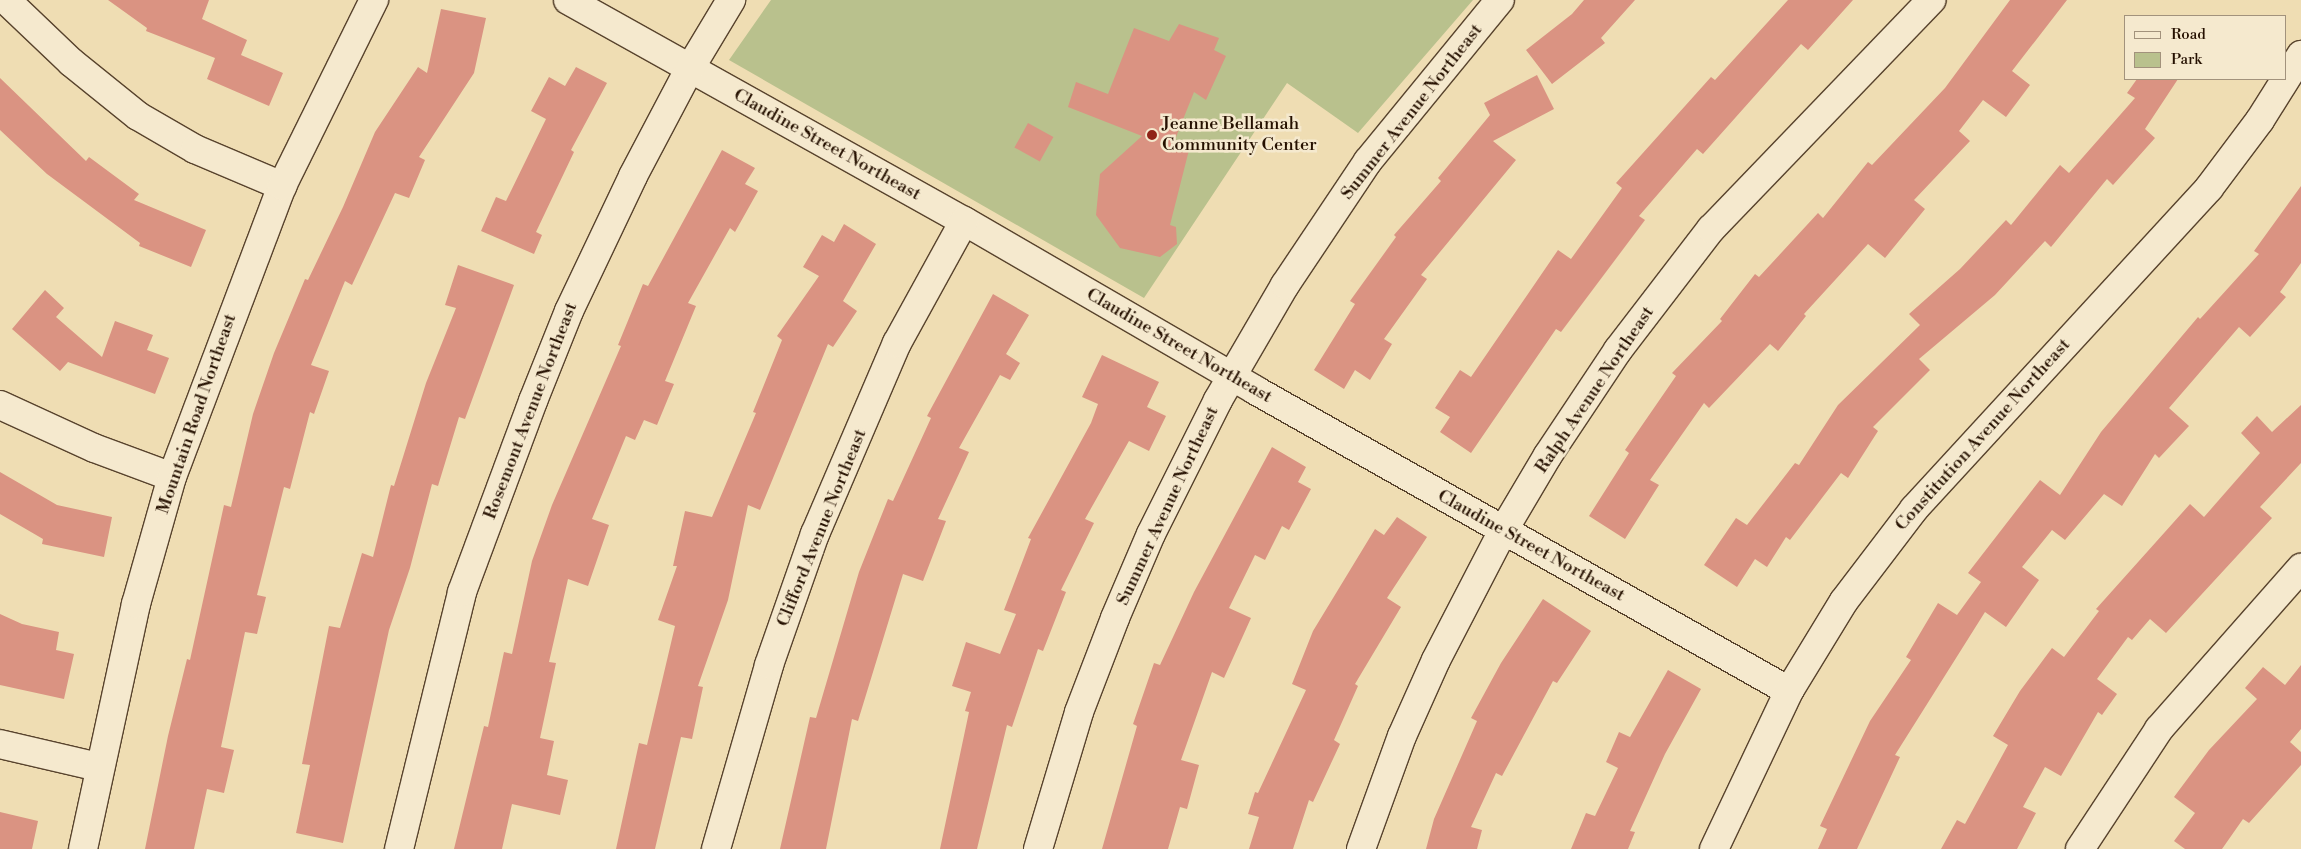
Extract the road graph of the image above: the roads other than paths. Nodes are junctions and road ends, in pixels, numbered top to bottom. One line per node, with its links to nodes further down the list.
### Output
1 (6, 0): 11 (street)
2 (374, 0): 11 (street, Mountain Road Northeast)
3 (568, 0): 8 (street, Claudine Street Northeast)
4 (731, 0): 8 (street, Rosemont Avenue Northeast)
5 (1500, 0): 13 (street, Summer Avenue Northeast)
6 (1931, 0): 16 (street, Ralph Avenue Northeast)
7 (2301, 55): 9 (street, Constitution Avenue Northeast)
8 (690, 70): 12 (street, Claudine Street Northeast); 22 (street, Rosemont Avenue Northeast)
9 (2286, 79)
10 (2285, 80): 18 (street, Constitution Avenue Northeast)
11 (282, 186): 15 (street, Mountain Road Northeast)
12 (964, 221): 13 (street, Claudine Street Northeast); 23 (street, Clifford Avenue Northeast)
13 (1231, 376): 16 (street, Claudine Street Northeast); 24 (street, Summer Avenue Northeast)
14 (0, 405): 15 (street)
15 (172, 477): 20 (street, Mountain Road Northeast)
16 (1503, 531): 18 (street, Claudine Street Northeast); 25 (street, Ralph Avenue Northeast)
17 (2301, 568): 27 (street)
18 (1790, 691): 26 (street, Constitution Avenue Northeast)
19 (0, 744): 20 (street)
20 (99, 767): 21 (street, Mountain Road Northeast)
21 (83, 849)
22 (398, 849)
23 (716, 849)
24 (1038, 849)
25 (1361, 849)
26 (1714, 849)
27 (2080, 849)

